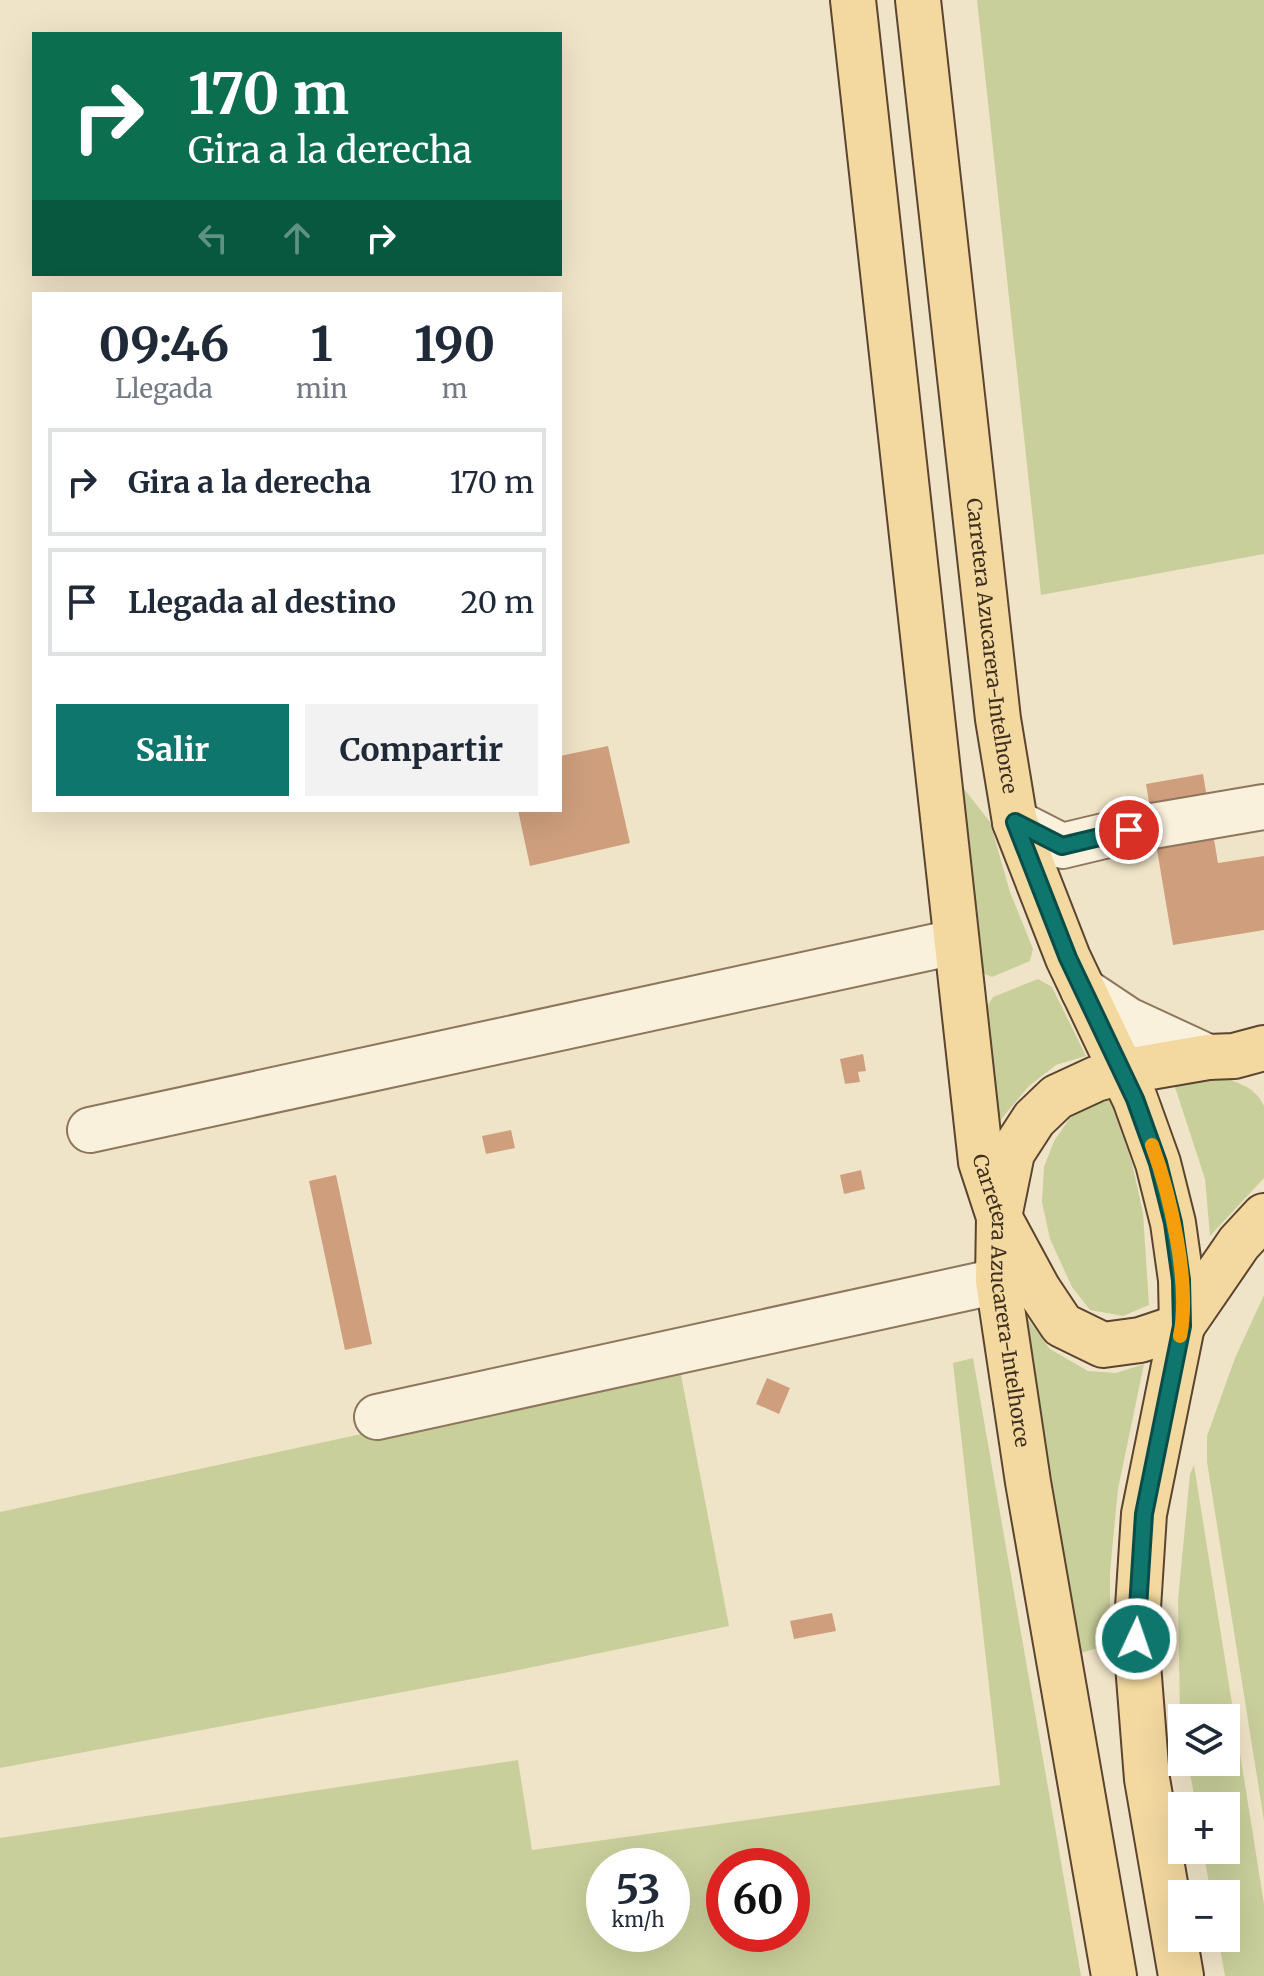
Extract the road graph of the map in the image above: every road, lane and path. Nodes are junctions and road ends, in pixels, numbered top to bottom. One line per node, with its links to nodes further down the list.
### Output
1 (853, 0): 5 (main road, Carretera Azucarera-Intelhorce)
2 (918, 0): 4 (main road, Carretera Azucarera-Intelhorce)
3 (1264, 807): 4 (street)
4 (1015, 822): 6 (main road, Carretera Azucarera-Intelhorce)
5 (955, 942): 9 (street); 11 (main road, Carretera Azucarera-Intelhorce)
6 (1083, 990): 7 (street); 8 (main road, Carretera Azucarera-Intelhorce)
7 (1242, 1059): 8 (main road)
8 (1121, 1072): 11 (main road); 13 (main road, Carretera Azucarera-Intelhorce)
9 (90, 1130)
10 (1264, 1216): 13 (main road)
11 (999, 1217): 12 (main road, Carretera Azucarera-Intelhorce); 13 (main road)
12 (998, 1281): 14 (street); 15 (main road, Carretera Azucarera-Intelhorce)
13 (1182, 1326): 16 (main road, Carretera Azucarera-Intelhorce)
14 (377, 1417)
15 (1114, 1976)
16 (1181, 1976)

